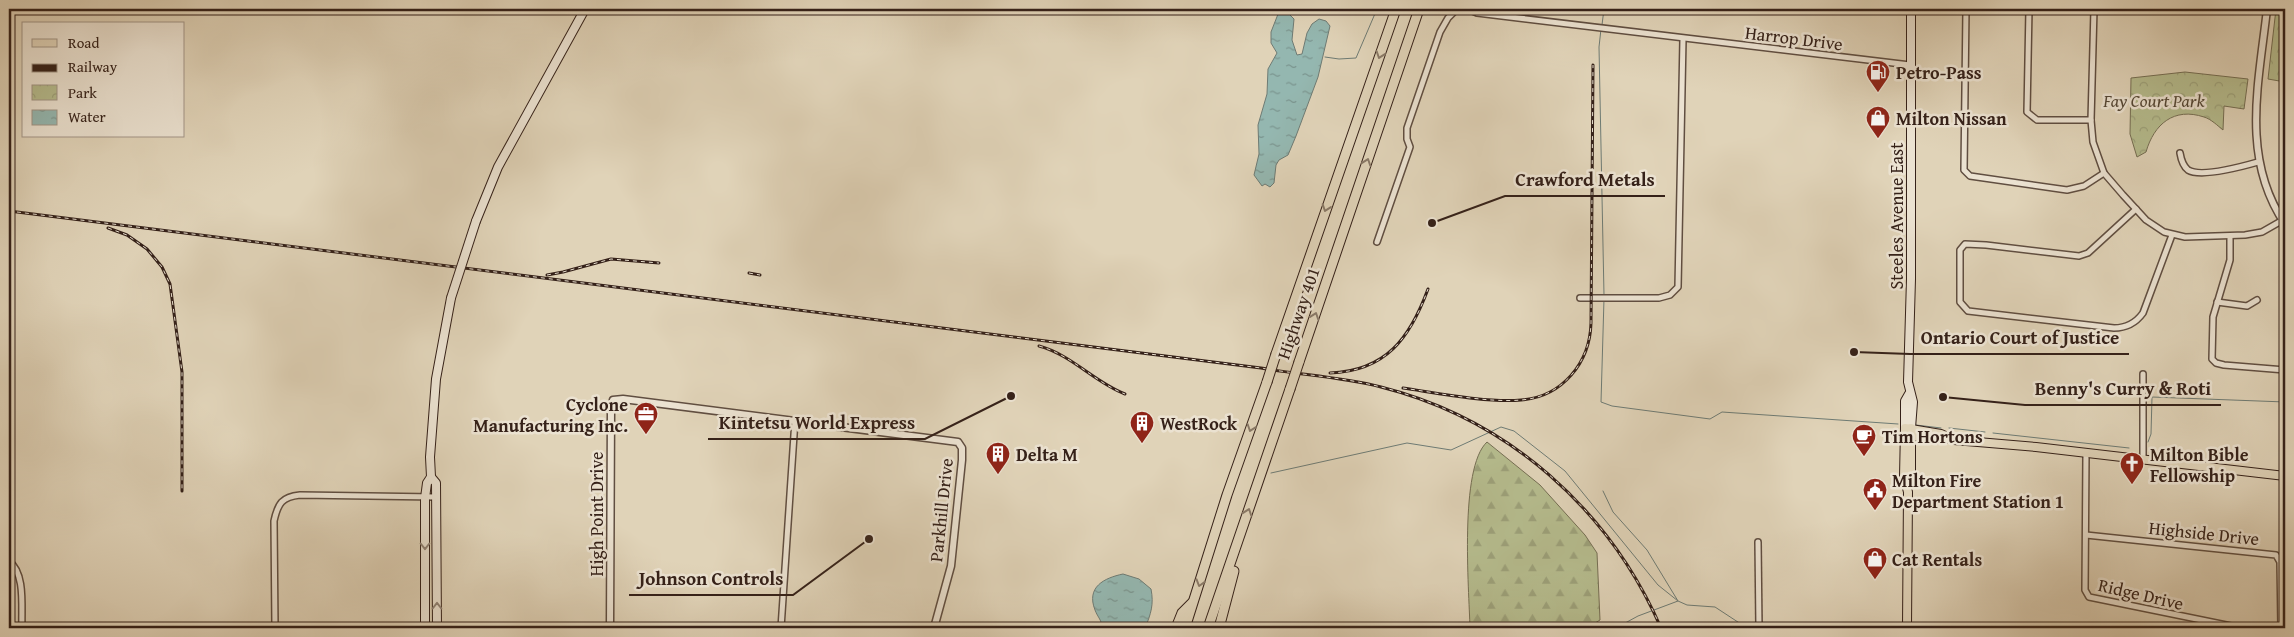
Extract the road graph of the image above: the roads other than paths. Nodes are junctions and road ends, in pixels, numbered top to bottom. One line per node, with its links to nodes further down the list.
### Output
1 (585, 9): 33 (main road, bridge)
2 (1396, 9): 40 (highway, Highway 401, one-way to 40, bridge)
3 (1419, 9): 38 (highway, Highway 401, one-way to 3, bridge)
4 (1457, 9): 21 (street)
5 (1468, 9): 11 (street, Harrop Drive)
6 (1911, 9): 12 (main road, Steeles Avenue East)
7 (1966, 9): 16 (street)
8 (2029, 9): 13 (street)
9 (2094, 9): 13 (street)
10 (2267, 9): 15 (street)
11 (1683, 39): 12 (street, Harrop Drive); 22 (street)
12 (1910, 66): 29 (main road, Steeles Avenue East)
13 (2091, 120): 16 (street)
14 (2180, 153): 15 (street)
15 (2258, 162): 18 (street)
16 (2104, 173): 17 (street)
17 (2136, 210): 19 (street); 19 (street)
18 (2284, 222): 20 (street)
19 (2172, 235): 20 (street)
20 (2230, 237): 24 (street)
21 (1377, 242)
22 (1580, 298)
23 (2257, 300): 24 (street)
24 (2216, 302): 25 (street)
25 (2285, 370)
26 (2143, 374): 31 (street)
27 (613, 400): 28 (street, Parkhill Drive); 46 (street, High Point Drive)
28 (795, 420): 47 (street); 48 (street, Parkhill Drive)
29 (1907, 432): 30 (main road); 54 (main road, Steeles Avenue East)
30 (2086, 454): 31 (main road); 36 (street, Ridge Drive)
31 (2143, 460): 32 (main road)
32 (2285, 476)
33 (431, 477): 34 (main road); 35 (main road)
34 (436, 497): 35 (street); 45 (main road, one-way to 34)
35 (425, 498): 43 (street); 44 (main road, one-way to 44)
36 (2086, 535): 41 (street, Highside Drive); 55 (street, Ridge Drive)
37 (1758, 542): 53 (street)
38 (1233, 558): 51 (highway, Highway 401); 52 (highway)
39 (9, 561): 42 (street)
40 (1194, 601): 49 (highway); 50 (highway, Highway 401)
41 (2283, 605): 56 (street, Highside Drive)
42 (22, 628)
43 (275, 628)
44 (425, 628)
45 (437, 628)
46 (610, 628)
47 (781, 628)
48 (934, 628)
49 (1176, 628)
50 (1185, 628)
51 (1208, 628)
52 (1219, 628)
53 (1759, 628)
54 (1907, 628)
55 (2241, 628)
56 (2281, 628)

